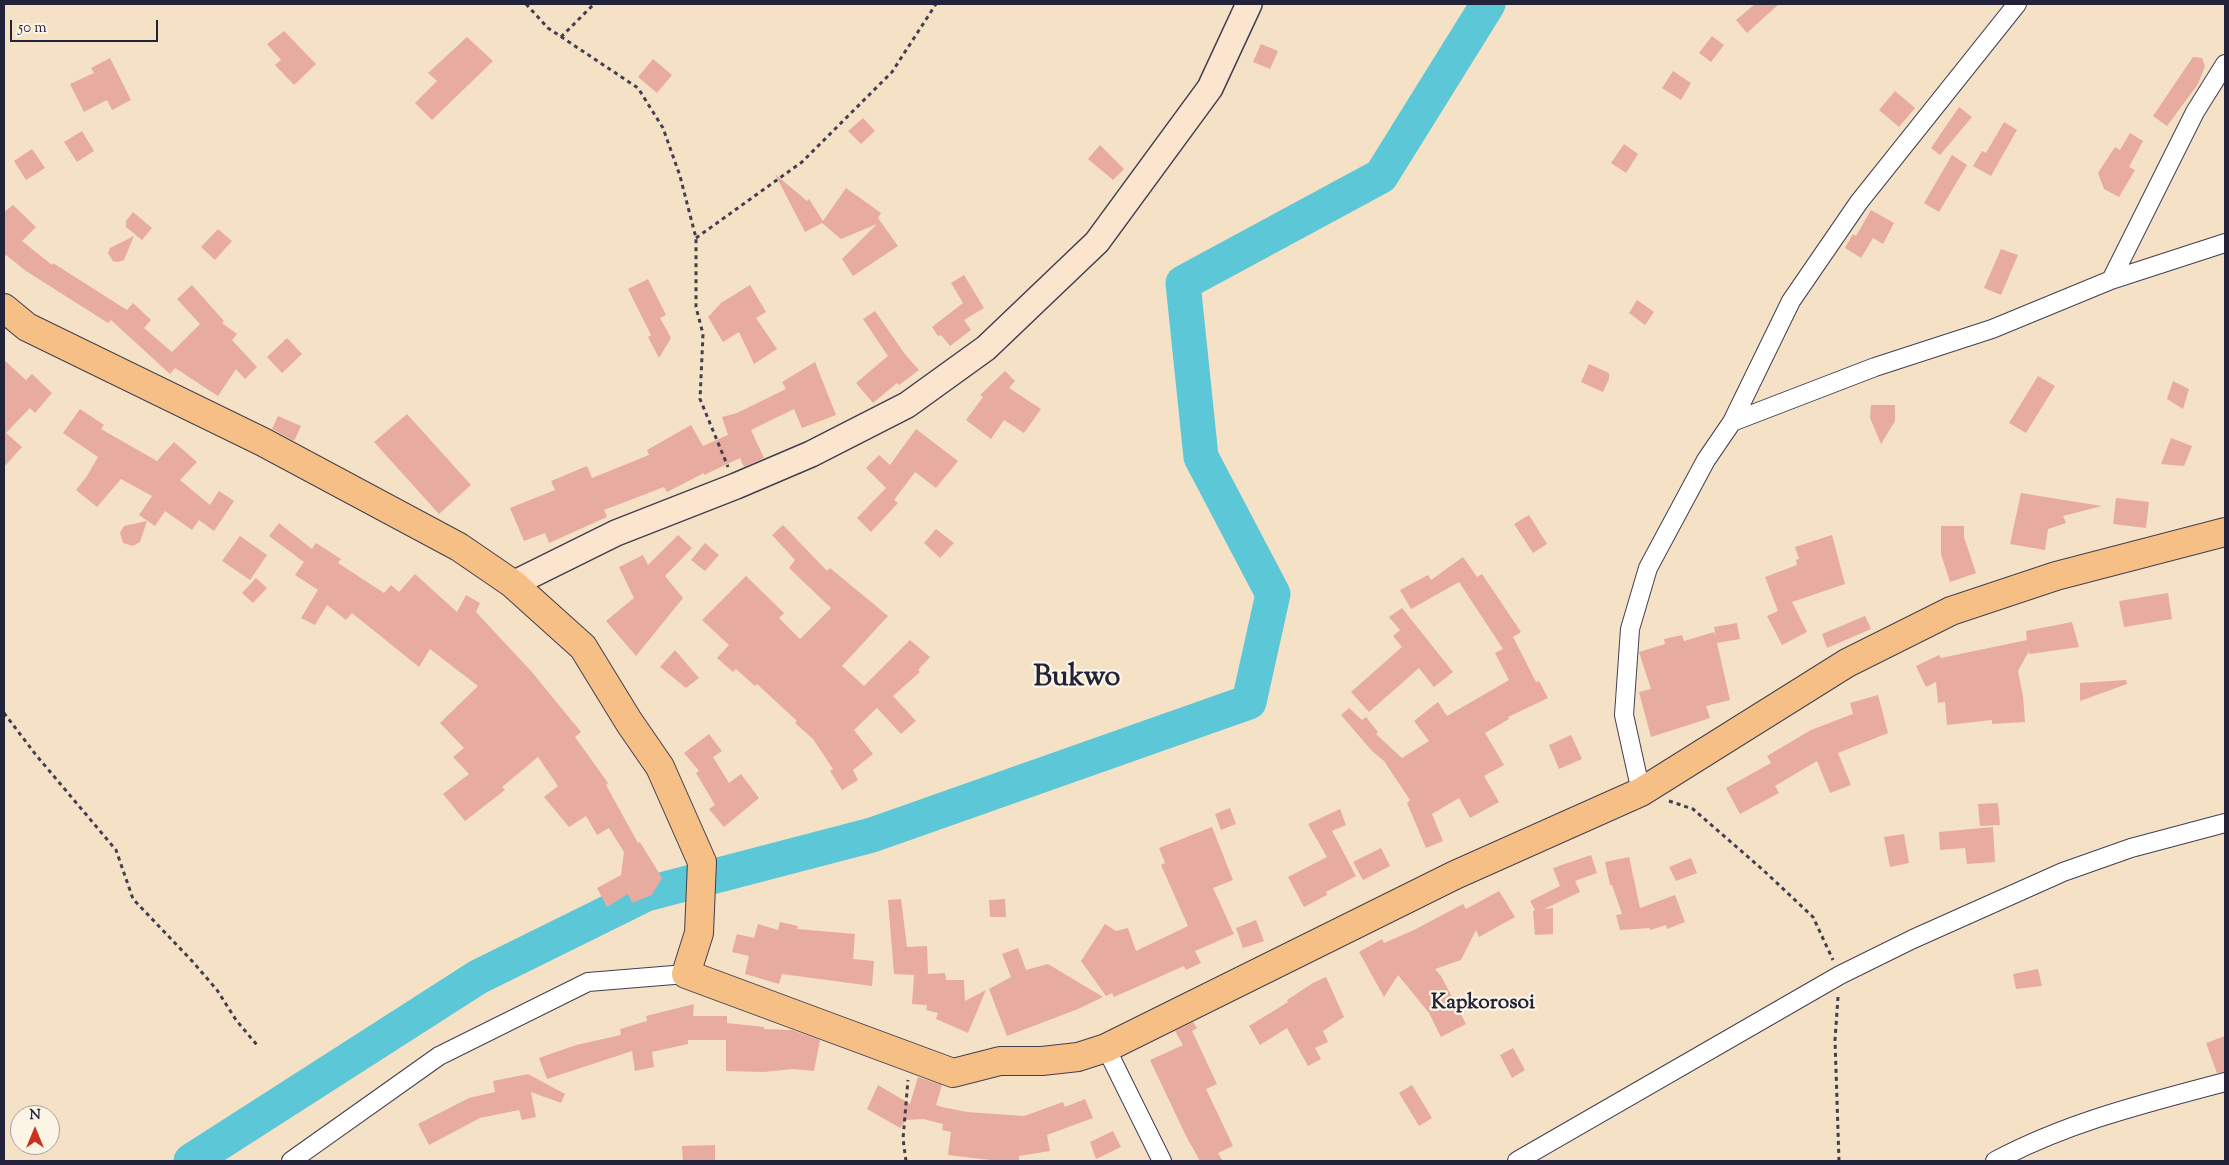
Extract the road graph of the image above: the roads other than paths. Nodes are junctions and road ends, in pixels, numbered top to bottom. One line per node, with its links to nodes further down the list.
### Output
1 (1249, 4): 9 (main road)
2 (2017, 4): 7 (street)
3 (2225, 64): 5 (street)
4 (2225, 243): 5 (street)
5 (2111, 280): 7 (street)
6 (4, 308): 9 (main road)
7 (1732, 422): 10 (street)
8 (2225, 532): 10 (main road)
9 (513, 584): 12 (main road)
10 (1641, 792): 13 (main road)
11 (2225, 823): 17 (street)
12 (686, 974): 13 (main road); 15 (street)
13 (1106, 1048): 16 (street)
14 (2225, 1082): 18 (street)
15 (292, 1161)
16 (1162, 1161)
17 (1516, 1161)
18 (1995, 1161)

